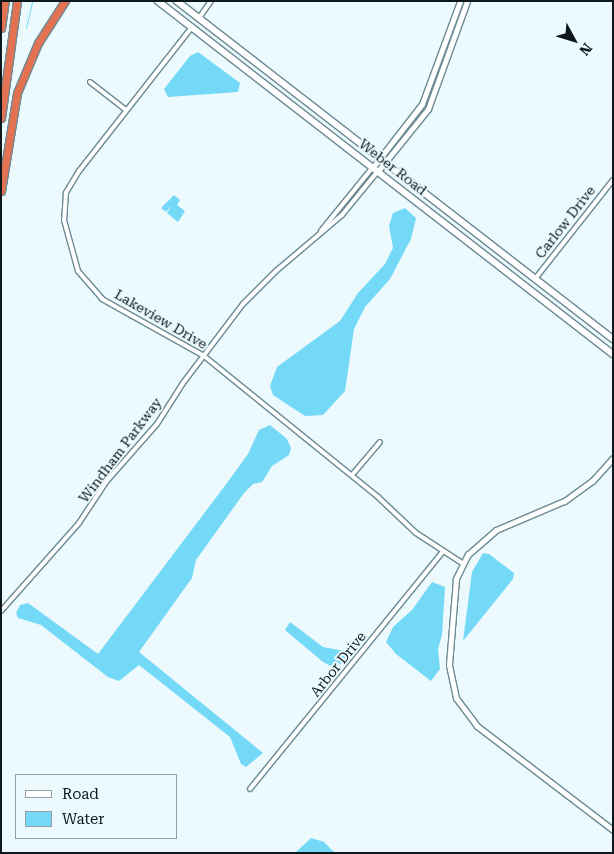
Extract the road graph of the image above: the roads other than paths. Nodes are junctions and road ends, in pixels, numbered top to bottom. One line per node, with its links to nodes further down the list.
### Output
1 (5, 1): 11 (highway)
2 (17, 1): 14 (highway)
3 (65, 1): 20 (highway)
4 (158, 1): 10 (main road, Weber Road)
5 (177, 1): 9 (main road, Weber Road)
6 (211, 1): 9 (street)
7 (460, 1): 15 (street)
8 (467, 1): 16 (street)
9 (199, 18): 15 (main road, Weber Road)
10 (192, 27): 13 (street, Lakeview Drive); 17 (main road, Weber Road)
11 (1, 28)
12 (90, 82): 13 (street)
13 (126, 110): 25 (street, Lakeview Drive)
14 (1, 118)
15 (378, 160): 16 (main road, Weber Road); 17 (street)
16 (384, 164): 18 (street); 22 (main road, Weber Road)
17 (373, 167): 18 (main road, Weber Road); 21 (street)
18 (378, 172): 21 (street, Windham Parkway); 24 (main road, Weber Road)
19 (613, 180): 22 (street, Carlow Drive)
20 (1, 190)
21 (318, 235): 25 (street, Windham Parkway)
22 (535, 279): 23 (main road, Weber Road)
23 (613, 339)
24 (613, 354)
25 (204, 356): 28 (street, Lakeview Drive); 31 (street, Windham Parkway)
26 (380, 442): 28 (street)
27 (613, 458): 30 (street)
28 (352, 476): 29 (street, Lakeview Drive)
29 (442, 553): 30 (street, Lakeview Drive); 32 (street, Arbor Drive)
30 (462, 563): 33 (street)
31 (1, 610)
32 (250, 790)
33 (613, 830)

